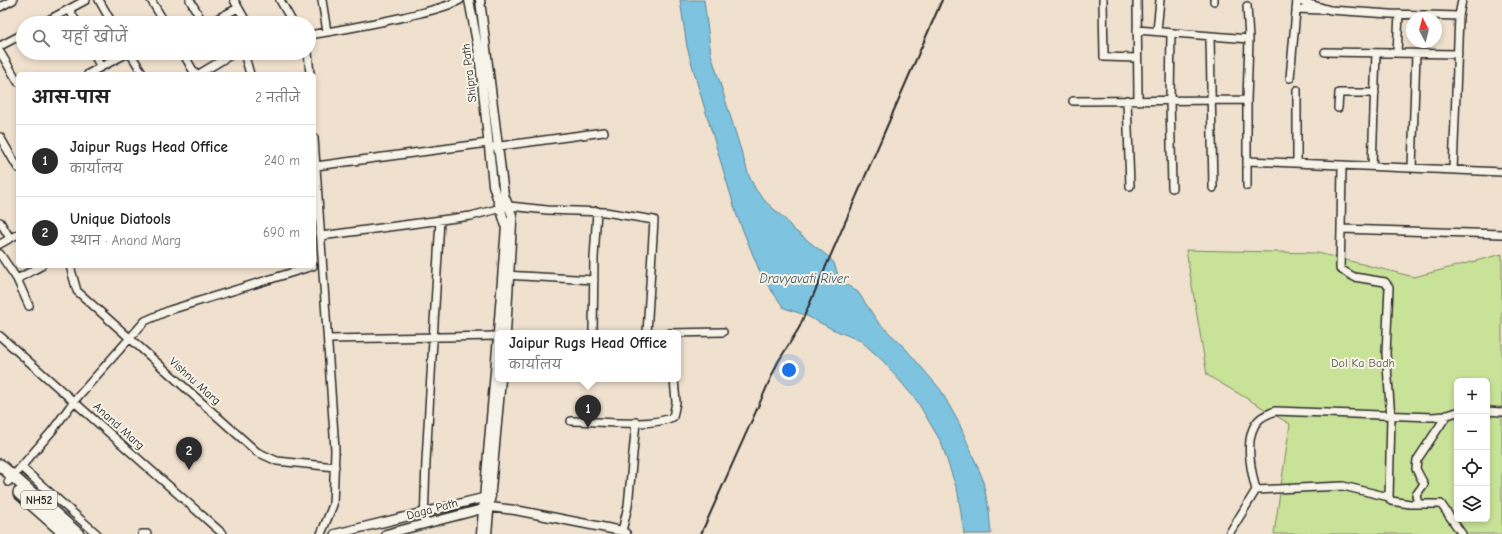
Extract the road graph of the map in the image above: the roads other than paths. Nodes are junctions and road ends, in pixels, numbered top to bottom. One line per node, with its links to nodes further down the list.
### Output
1 (14, 0): 18 (street)
2 (86, 0): 20 (street)
3 (99, 0): 26 (street)
4 (151, 0): 27 (street)
5 (190, 0): 28 (street)
6 (234, 0): 19 (street)
7 (280, 0): 31 (street)
8 (322, 0): 35 (street)
9 (460, 0): 35 (street)
10 (469, 0): 76 (street, Shipra Path)
11 (480, 0): 77 (street)
12 (1103, 0): 48 (street)
13 (1138, 0): 33 (street)
14 (1160, 0): 34 (street)
15 (1297, 0): 21 (street); 22 (street)
16 (1462, 0): 32 (street)
17 (1247, 6): 40 (street)
18 (0, 7)
19 (238, 8): 29 (street); 30 (street)
20 (69, 9): 24 (street); 25 (street)
21 (1296, 9): 22 (street); 63 (street)
22 (1330, 10): 23 (street)
23 (1399, 14): 32 (street); 45 (street)
24 (56, 16)
25 (73, 16)
26 (108, 16)
27 (161, 16)
28 (199, 16)
29 (223, 16)
30 (243, 16)
31 (289, 16)
32 (1459, 16): 47 (street)
33 (1137, 30): 34 (street); 48 (street)
34 (1157, 31): 36 (street)
35 (327, 32): 37 (street)
36 (1171, 33): 38 (street); 69 (street)
37 (316, 34)
38 (1210, 37): 40 (street); 70 (street)
39 (16, 38): 41 (street)
40 (1249, 39): 71 (street)
41 (0, 46)
42 (0, 52): 64 (street)
43 (1325, 52): 44 (street)
44 (1376, 53): 45 (street); 66 (street)
45 (1397, 54): 46 (street)
46 (1416, 54): 47 (street); 84 (street)
47 (1458, 54): 85 (street)
48 (1137, 58): 67 (street)
49 (97, 60): 56 (street)
50 (115, 60): 56 (street)
51 (134, 60): 58 (street)
52 (187, 60): 59 (street)
53 (222, 60): 60 (street)
54 (246, 60): 61 (street)
55 (309, 60): 62 (street)
56 (101, 67): 57 (street)
57 (92, 72)
58 (142, 72)
59 (194, 72)
60 (202, 72)
61 (249, 72)
62 (310, 72)
63 (1290, 78)
64 (16, 79)
65 (1297, 90): 79 (street)
66 (1374, 93): 73 (street); 83 (street)
67 (1138, 99): 68 (street); 69 (street)
68 (1127, 100): 72 (street); 87 (street)
69 (1170, 100): 70 (street); 89 (street)
70 (1211, 100): 71 (street); 90 (street)
71 (1246, 100): 78 (street)
72 (1073, 101)
73 (1338, 108)
74 (604, 132): 77 (street)
75 (0, 136): 80 (street)
76 (488, 145): 77 (street); 82 (street); 91 (street, Shipra Path)
77 (499, 146): 91 (street)
78 (1247, 161): 79 (street); 88 (street)
79 (1297, 163): 81 (street)
80 (16, 164)
81 (1342, 165): 83 (street); 95 (street)
82 (316, 166): 98 (street)
83 (1372, 166): 84 (street)
84 (1412, 168): 85 (street)
85 (1453, 170): 86 (street)
86 (1502, 172)
87 (1130, 186)
88 (1247, 186)
89 (1172, 188)
90 (1213, 188)
91 (505, 206): 92 (street); 93 (street); 107 (street)
92 (597, 211): 109 (street); 114 (street)
93 (440, 220): 98 (street); 120 (street)
94 (0, 222): 99 (street)
95 (1341, 229): 96 (street); 130 (street)
96 (1502, 234)
97 (16, 235): 99 (street)
98 (321, 236): 102 (street)
99 (10, 238): 100 (street)
100 (0, 244)
101 (0, 254): 108 (street)
102 (323, 263): 103 (street); 121 (street)
103 (316, 265)
104 (37, 268): 108 (street)
105 (71, 268): 118 (street, Vishnu Marg)
106 (306, 268): 118 (street)
107 (507, 276): 109 (street); 111 (street); 112 (street)
108 (16, 279): 110 (street)
109 (594, 280): 113 (street)
110 (29, 306)
111 (498, 330)
112 (506, 330)
113 (593, 330)
114 (647, 330)
115 (723, 332): 116 (street)
116 (681, 333)
117 (0, 336): 125 (street, Anand Marg)
118 (129, 337): 125 (street); 134 (street, Vishnu Marg)
119 (495, 337): 120 (street)
120 (432, 338): 121 (street); 142 (street)
121 (328, 339): 134 (street)
122 (495, 381): 138 (street)
123 (501, 382): 138 (street)
124 (674, 382): 132 (street)
125 (74, 401): 135 (street); 150 (street, Anand Marg)
126 (1490, 411): 127 (street)
127 (1502, 412)
128 (1454, 413): 129 (street)
129 (1447, 415): 130 (street); 140 (street)
130 (1391, 417): 137 (street); 139 (street)
131 (571, 421): 132 (street)
132 (636, 422): 144 (street)
133 (0, 465): 136 (highway, NH52)
134 (335, 466): 151 (street)
135 (21, 467): 136 (street); 147 (street)
136 (7, 478): 145 (highway, NH52); 146 (highway, NH52)
137 (1256, 490): 139 (street); 156 (street)
138 (487, 497): 141 (street); 142 (street)
139 (1389, 497): 140 (street)
140 (1418, 504): 157 (street)
141 (487, 508): 143 (street, Daga Path); 144 (street); 154 (street); 155 (street)
142 (424, 511): 143 (street); 152 (street)
143 (424, 524): 153 (street, Daga Path)
144 (624, 533)
145 (65, 534)
146 (78, 534)
147 (97, 534)
148 (142, 534): 149 (street)
149 (147, 534)
150 (223, 534)
151 (321, 534)
152 (335, 534)
153 (386, 534)
154 (481, 534)
155 (487, 534)
156 (1229, 534)
157 (1462, 534)

